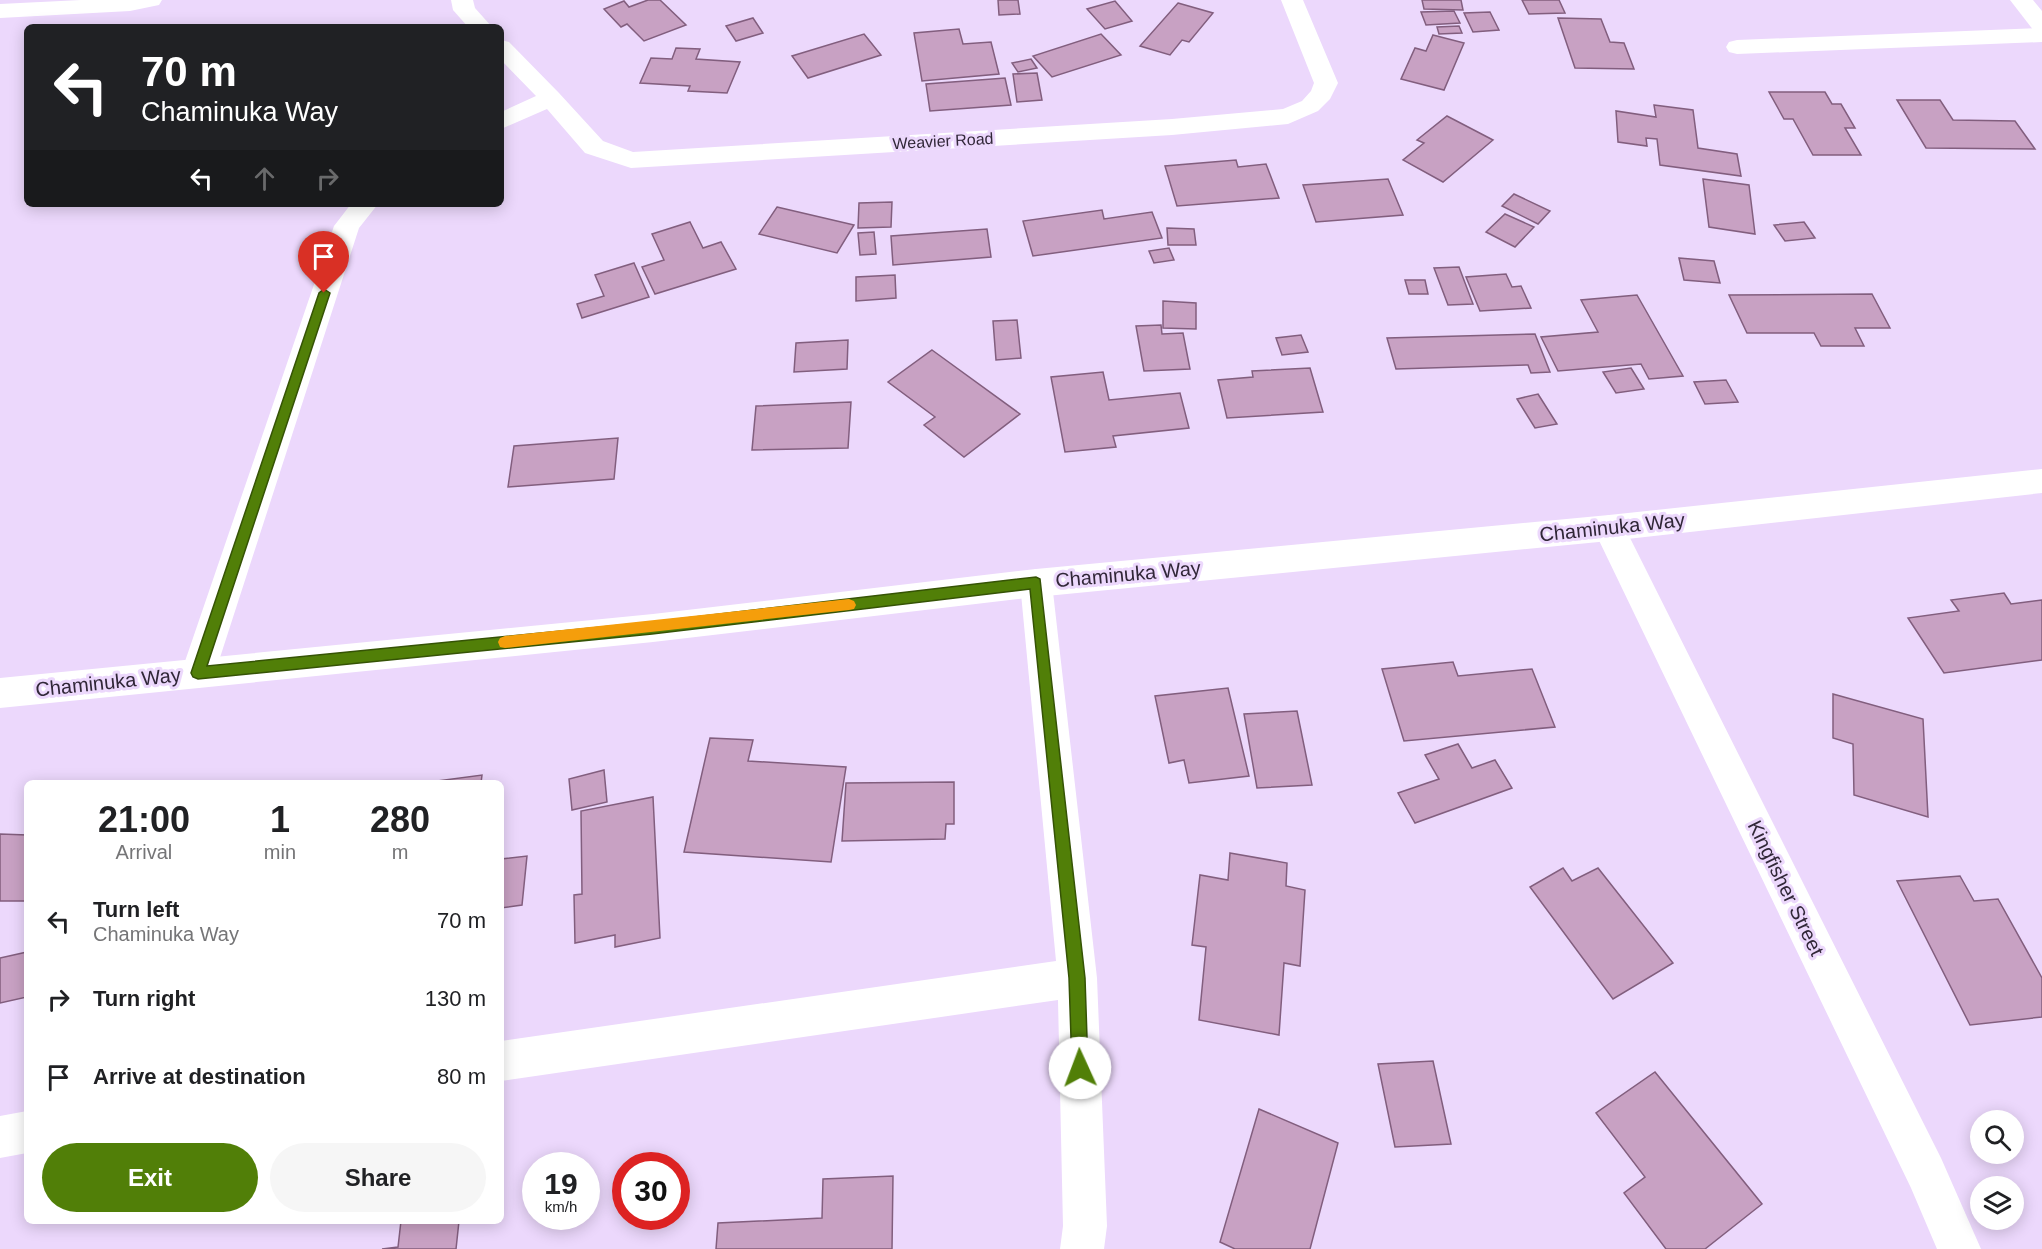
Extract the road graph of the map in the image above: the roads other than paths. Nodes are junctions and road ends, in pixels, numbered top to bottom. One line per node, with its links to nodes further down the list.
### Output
1 (151, 0): 5 (street)
2 (462, 0): 6 (street)
3 (1292, 0): 11 (street, Weavier Road)
4 (2021, 0): 7 (street)
5 (0, 11)
6 (478, 24)
7 (2042, 26)
8 (2042, 35): 9 (street)
9 (1737, 47)
10 (504, 50): 11 (street, Weavier Road)
11 (550, 98): 12 (street)
12 (504, 120)
13 (362, 207): 17 (street)
14 (2042, 481): 15 (street, Chaminuka Way)
15 (1609, 528): 16 (street, Chaminuka Way); 24 (street, Kingfisher Street)
16 (1036, 583): 17 (street, Chaminuka Way); 19 (street)
17 (198, 673): 18 (street, Chaminuka Way)
18 (0, 693)
19 (1077, 978): 20 (street); 23 (street)
20 (504, 1061)
21 (24, 1133): 22 (street)
22 (0, 1137)
23 (1082, 1249)
24 (1959, 1249)

